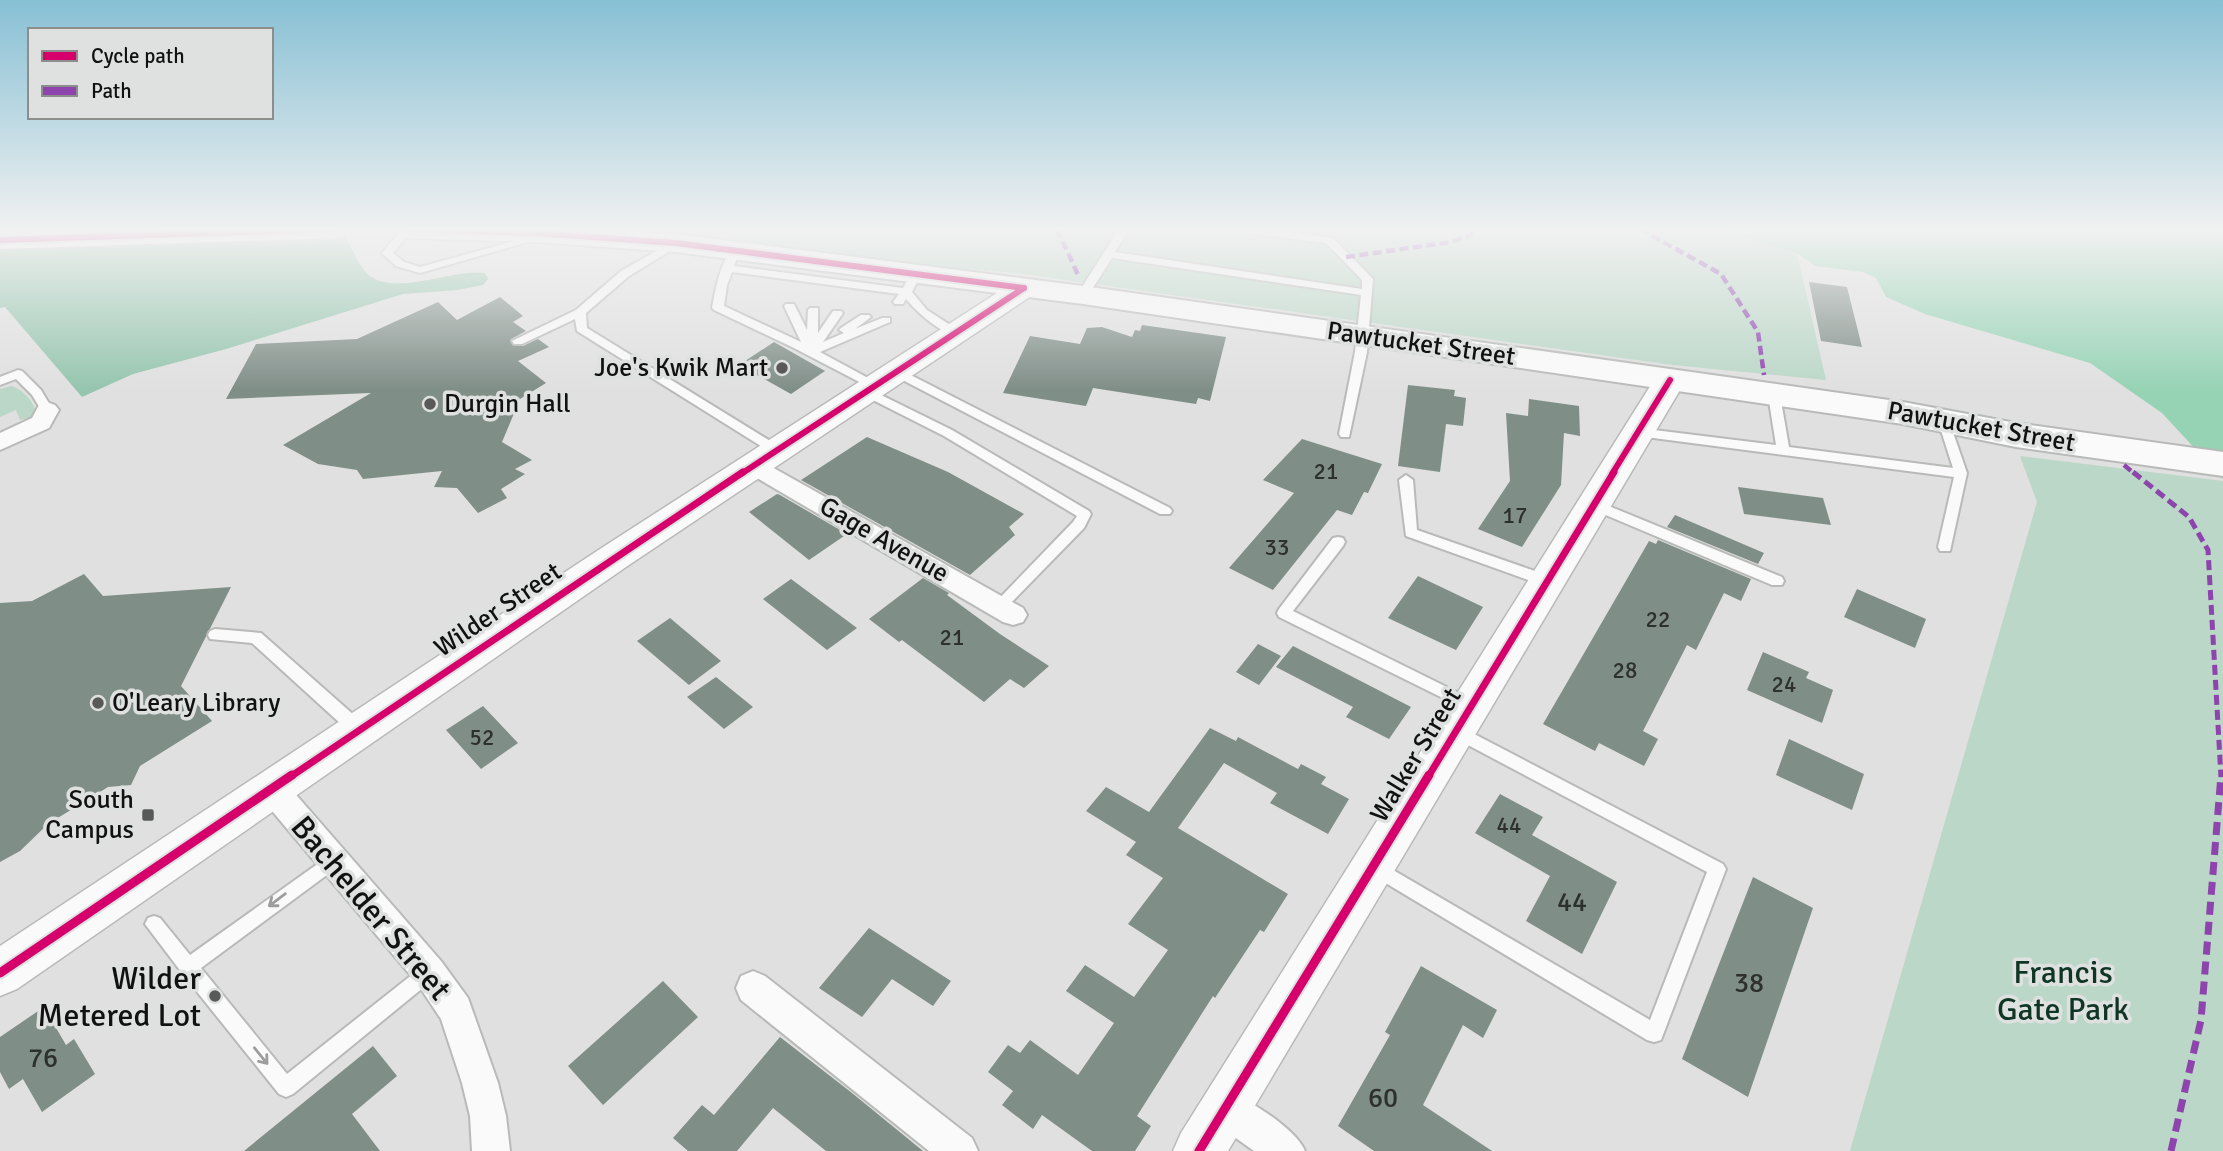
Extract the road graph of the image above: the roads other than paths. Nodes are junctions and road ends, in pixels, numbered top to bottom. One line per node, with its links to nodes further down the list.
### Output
1 (834, 282): 13 (lane)
2 (613, 283): 18 (lane)
3 (722, 283): 25 (lane)
4 (807, 283): 10 (lane)
5 (836, 283): 12 (lane)
6 (870, 283): 12 (main road, Pawtucket Street)
7 (1091, 283): 15 (lane)
8 (1299, 283): 14 (lane)
9 (1368, 283): 14 (lane)
10 (803, 288)
11 (1024, 288): 12 (main road, Pawtucket Street); 15 (main road, Pawtucket Street); 22 (street, Wilder Street)
12 (907, 289): 22 (lane)
13 (826, 292)
14 (1367, 293): 23 (lane)
15 (1083, 295): 23 (main road, Pawtucket Street)
16 (790, 306): 25 (lane)
17 (814, 310): 25 (lane)
18 (580, 312): 24 (lane); 36 (lane)
19 (836, 313): 25 (lane)
20 (865, 317): 25 (lane)
21 (886, 320): 25 (lane)
22 (955, 332): 28 (street, Wilder Street)
23 (1361, 335): 26 (main road, Pawtucket Street); 33 (lane)
24 (518, 341)
25 (811, 351): 28 (lane)
26 (1670, 380): 29 (main road, Pawtucket Street); 32 (street, Walker Street)
27 (0, 381): 30 (lane)
28 (878, 382): 36 (street, Wilder Street); 41 (lane); 46 (lane)
29 (1774, 395): 31 (main road, Pawtucket Street); 35 (lane)
30 (47, 410): 34 (street)
31 (1944, 421): 37 (main road, Pawtucket Street); 38 (lane)
32 (1639, 432): 35 (lane); 40 (street, Walker Street)
33 (1345, 434)
34 (0, 442)
35 (1783, 450): 38 (lane)
36 (765, 458): 46 (street, Gage Avenue); 49 (street, Wilder Street)
37 (2223, 464)
38 (1961, 473): 43 (lane)
39 (1406, 480): 44 (lane)
40 (1594, 506): 44 (street, Walker Street); 45 (lane)
41 (1166, 511)
42 (1338, 542): 48 (lane)
43 (1945, 547)
44 (1547, 581): 48 (street, Walker Street)
45 (1777, 581)
46 (1006, 611)
47 (215, 635): 49 (lane)
48 (1464, 718): 52 (street, Walker Street); 52 (lane)
49 (359, 730): 50 (street, Wilder Street)
50 (274, 790): 51 (street, Bachelder Street); 56 (street, Wilder Street)
51 (333, 861): 54 (lane, one-way to 54); 55 (street, Bachelder Street)
52 (1373, 867): 58 (street, Walker Street)
53 (154, 924): 54 (lane)
54 (188, 967): 55 (lane, one-way to 55)
55 (429, 972): 59 (street, Bachelder Street)
56 (0, 973)
57 (753, 988): 60 (street)
58 (1225, 1108): 61 (street, Walker Street); 62 (street)
59 (491, 1151)
60 (959, 1151)
61 (1199, 1151)
62 (1286, 1151)

